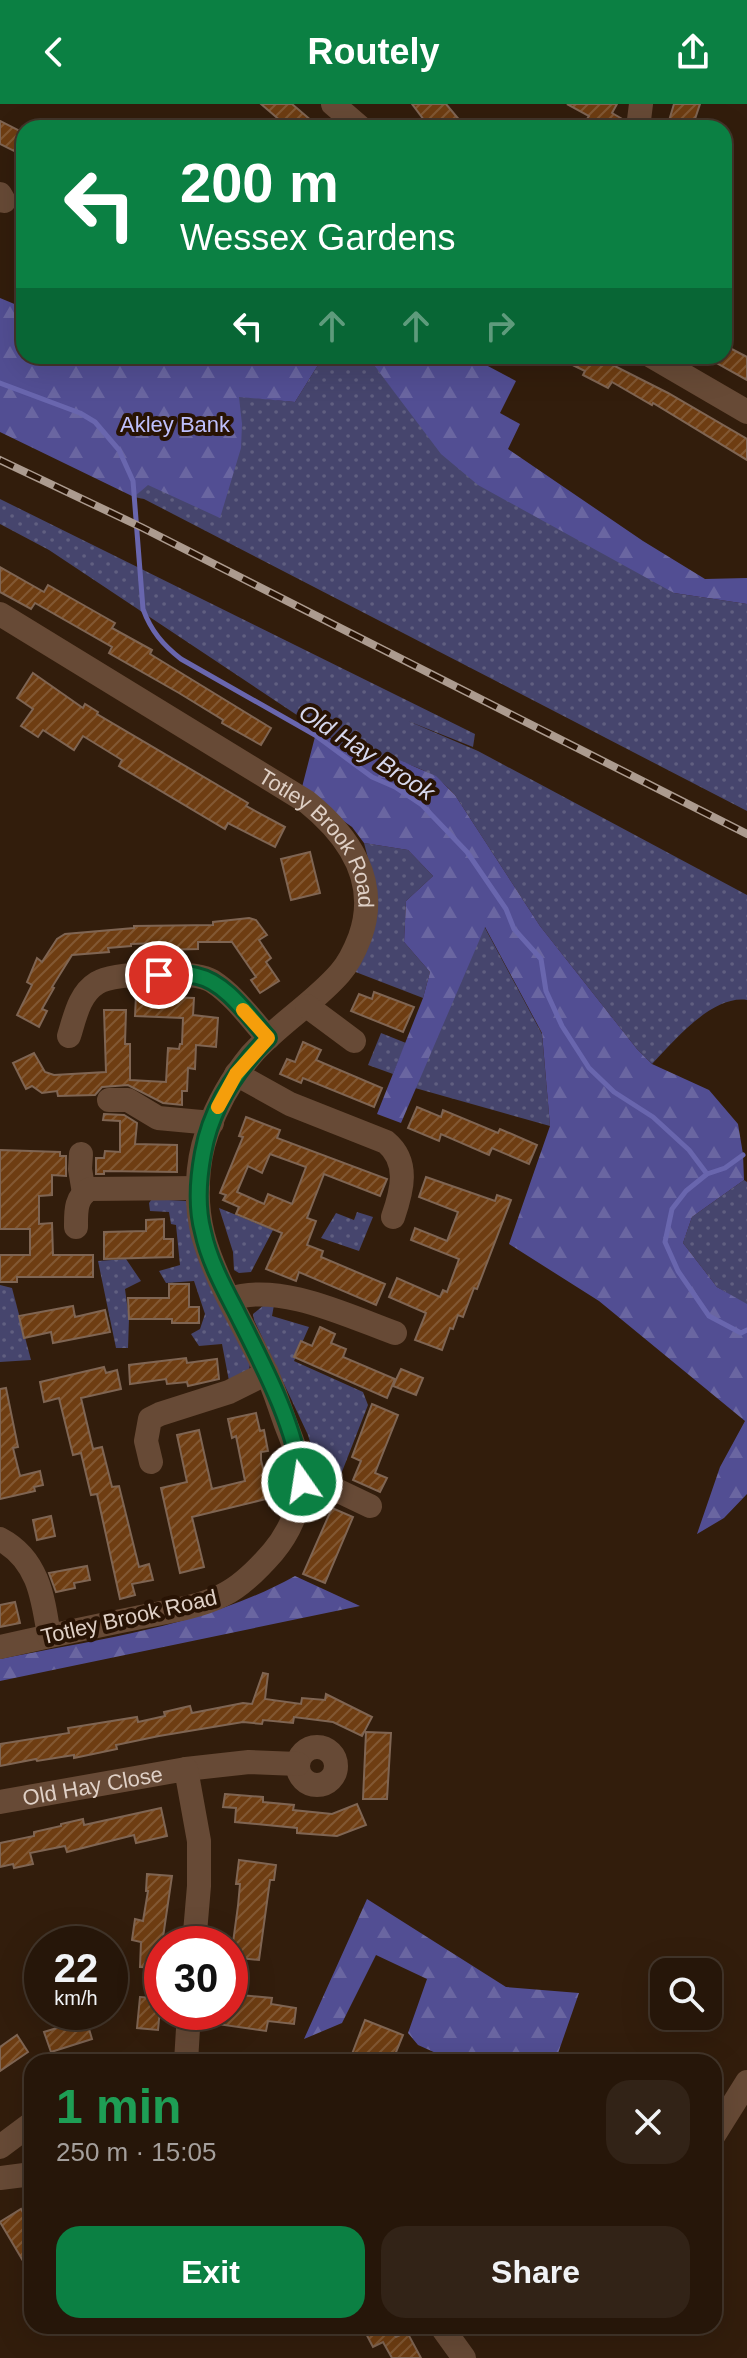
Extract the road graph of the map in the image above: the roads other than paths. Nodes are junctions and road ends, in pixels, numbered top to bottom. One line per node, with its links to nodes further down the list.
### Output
1 (333, 104): 2 (street)
2 (352, 120)
3 (665, 364): 4 (street)
4 (747, 412)
5 (0, 614): 6 (street, Totley Brook Road)
6 (307, 1006): 8 (street, Totley Brook Road); 9 (street)
7 (69, 1036): 8 (street)
8 (268, 1038): 10 (street, Totley Brook Road)
9 (354, 1041)
10 (236, 1074): 12 (street, Totley Brook Road); 16 (street)
11 (109, 1100): 12 (street)
12 (212, 1123): 14 (street, Totley Brook Road)
13 (81, 1154): 15 (street)
14 (198, 1188): 15 (street); 18 (street, Totley Brook Road)
15 (84, 1193): 17 (street)
16 (393, 1217)
17 (76, 1227)
18 (230, 1299): 19 (street); 20 (street, Totley Brook Road)
19 (395, 1333)
20 (267, 1373): 21 (street); 22 (street, Totley Brook Road)
21 (151, 1462)
22 (302, 1482): 23 (street); 25 (street, Totley Brook Road)
23 (370, 1506)
24 (0, 1539): 25 (street)
25 (49, 1636): 26 (street, Totley Brook Road)
26 (0, 1647)
27 (298, 1764): 28 (street, Old Hay Close)
28 (186, 1769): 29 (street, Old Hay Close); 30 (street, Old Hay Close)
29 (0, 1802)
30 (196, 1926)
31 (188, 2030): 32 (street)
32 (186, 2054)
33 (747, 2082): 34 (street)
34 (722, 2122)
35 (24, 2129): 36 (street)
36 (0, 2147)
37 (24, 2175): 38 (street)
38 (0, 2178)
39 (447, 2334): 40 (street)
40 (464, 2358)

